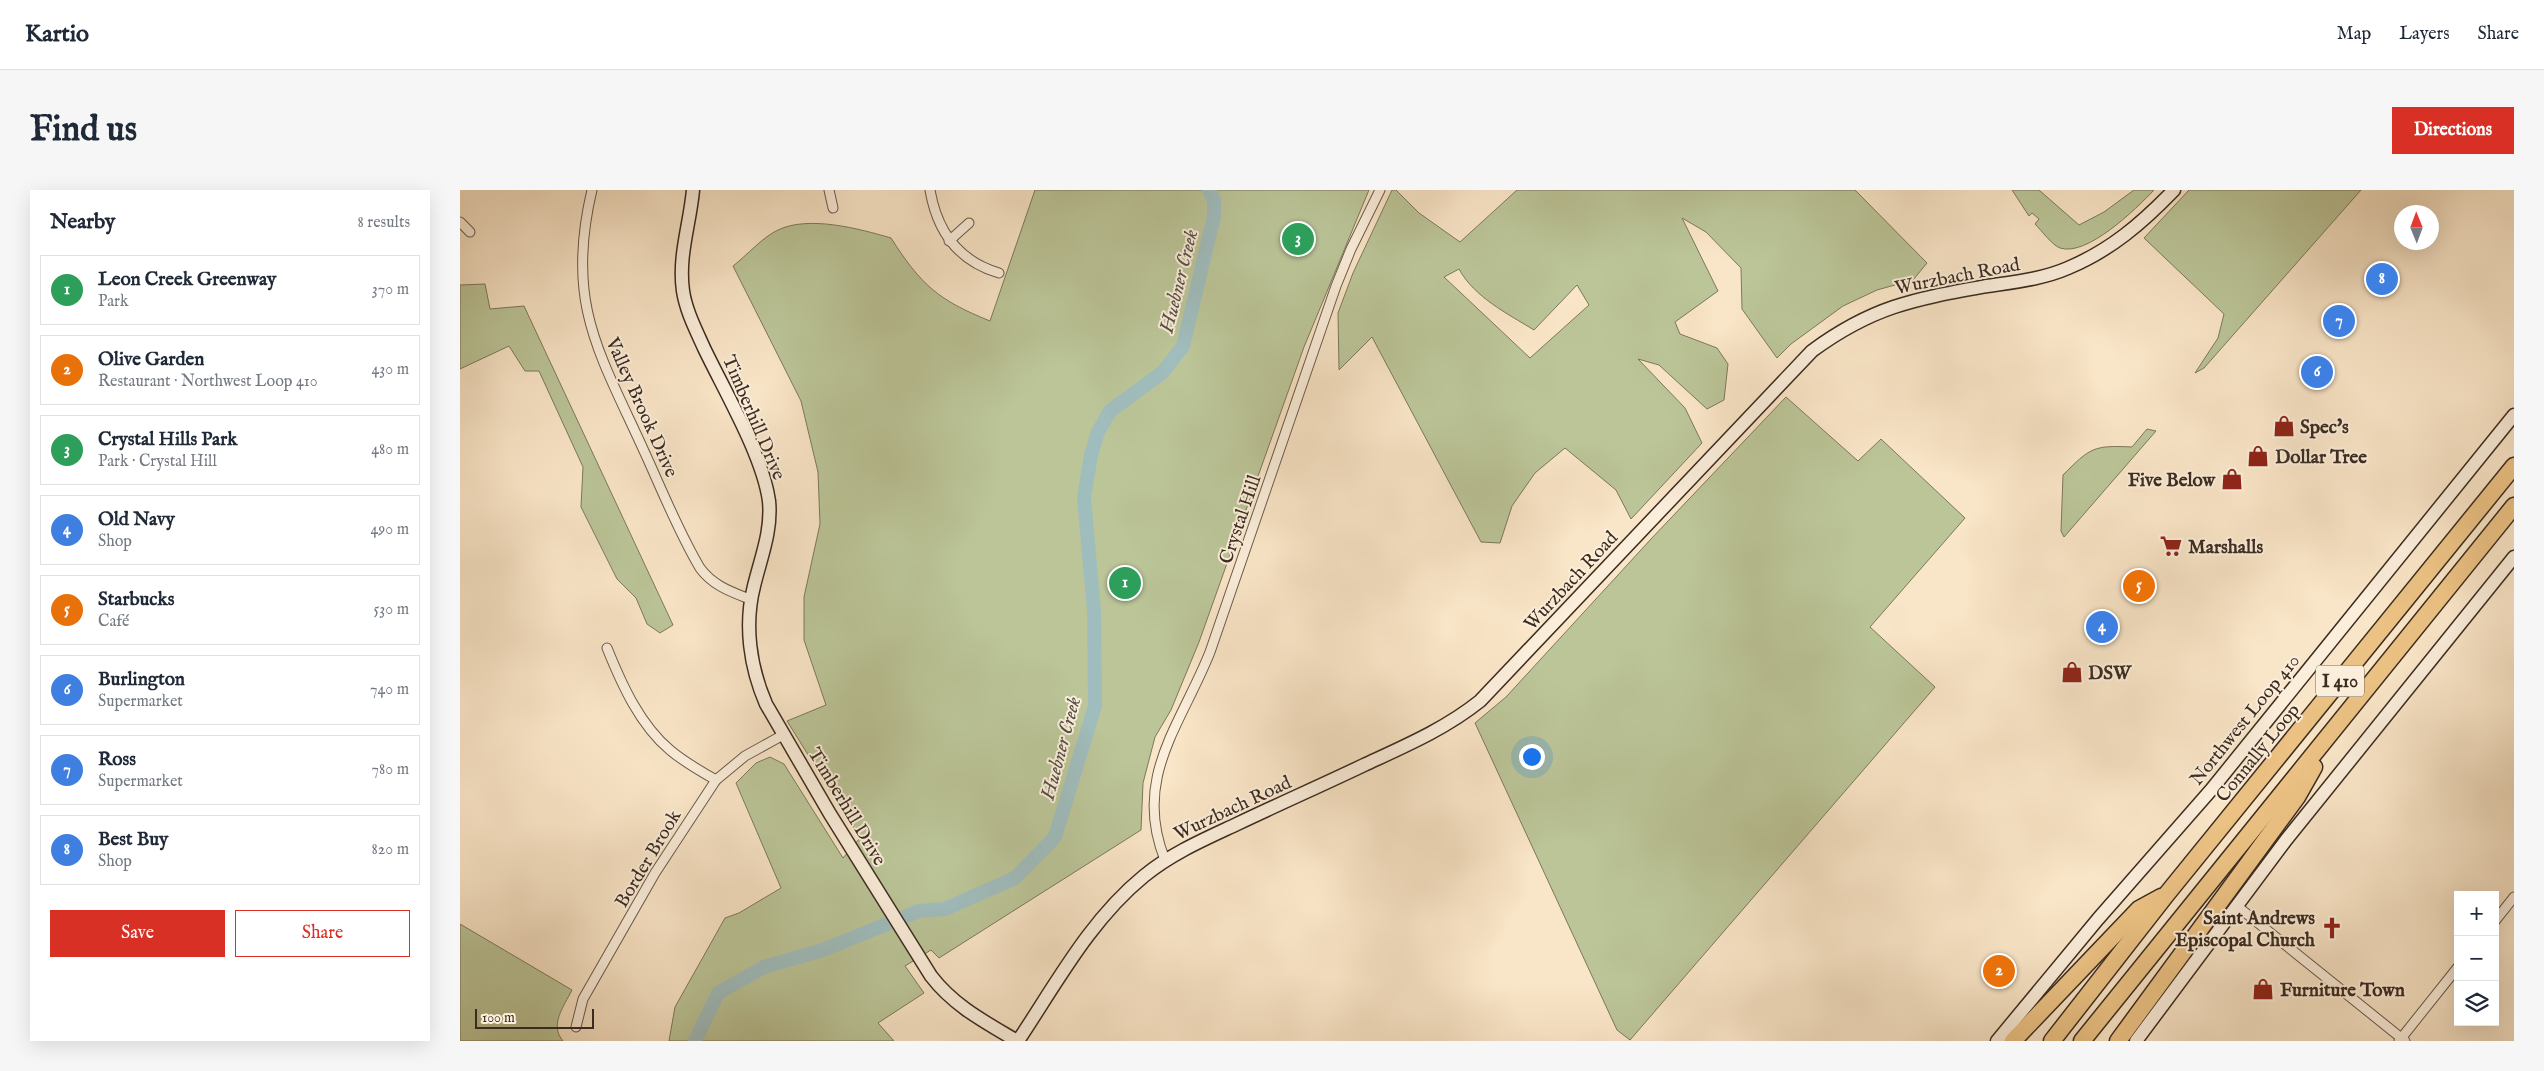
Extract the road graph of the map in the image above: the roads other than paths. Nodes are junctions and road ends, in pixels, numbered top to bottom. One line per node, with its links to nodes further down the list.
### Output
1 (592, 190): 17 (street, Valley Brook Drive)
2 (693, 190): 17 (main road, Timberhill Drive)
3 (829, 190): 7 (street)
4 (930, 190): 11 (street)
5 (1380, 190): 22 (street, Crystal Hill)
6 (2174, 190): 22 (main road, Wurzbach Road)
7 (833, 208)
8 (460, 222): 10 (street)
9 (969, 223): 11 (street)
10 (470, 232)
11 (949, 241): 12 (street)
12 (999, 273)
13 (2514, 415): 31 (main road, Northwest Loop 410)
14 (2514, 466): 23 (highway, Connally Loop / I 410)
15 (2514, 506): 19 (highway, I 410)
16 (2514, 557): 25 (main road)
17 (752, 600): 20 (main road, Timberhill Drive)
18 (608, 648): 21 (street)
19 (2342, 720): 34 (highway, I 410); 35 (highway)
20 (783, 735): 21 (street, Border Brook); 30 (main road, Timberhill Drive)
21 (716, 780): 28 (street, Border Brook)
22 (1164, 860): 30 (main road, Wurzbach Road)
23 (2166, 895): 32 (highway); 33 (highway, Connally Loop / I 410)
24 (2514, 897): 26 (street)
25 (2237, 906): 29 (street); 36 (main road)
26 (2499, 916)
27 (2454, 972): 29 (street)
28 (576, 1027)
29 (2402, 1040)
30 (1018, 1041)
31 (1997, 1041)
32 (2013, 1041)
33 (2052, 1041)
34 (2082, 1041)
35 (2118, 1041)
36 (2136, 1041)

